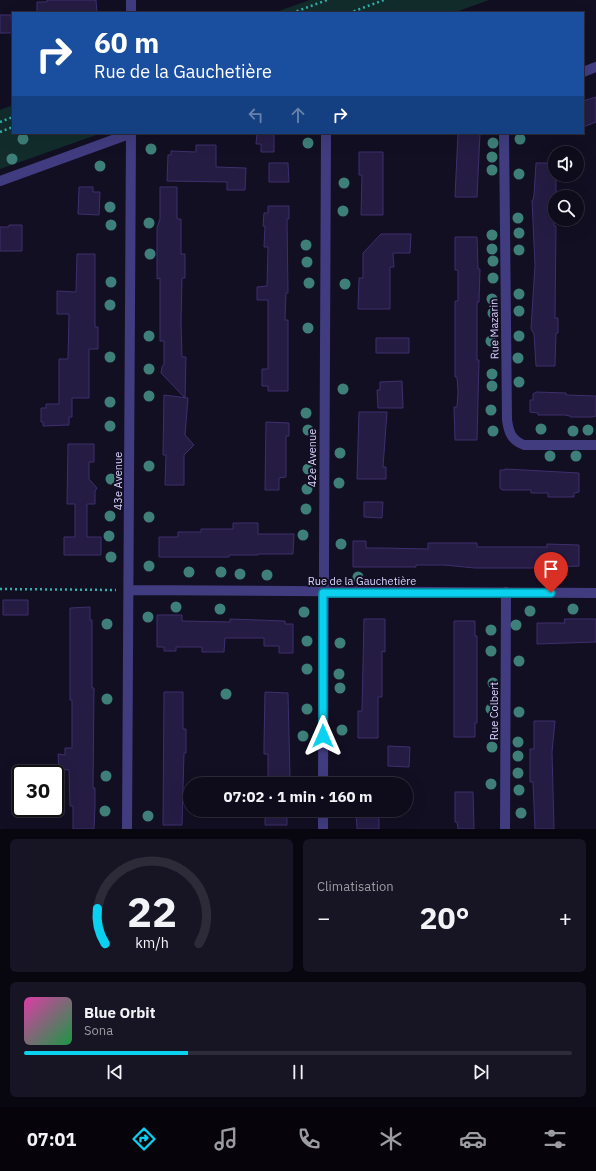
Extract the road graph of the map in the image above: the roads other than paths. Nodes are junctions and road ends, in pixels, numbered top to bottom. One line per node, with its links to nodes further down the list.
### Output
1 (131, 0): 2 (street)
2 (131, 12)
3 (596, 67): 4 (street)
4 (584, 72)
5 (129, 134): 9 (street)
6 (132, 134): 11 (street, 43e Avenue)
7 (326, 134): 13 (street, 42e Avenue)
8 (504, 134): 10 (street, Rue Mazarin)
9 (0, 180)
10 (596, 445)
11 (129, 590): 13 (street, Rue de la Gauchetière); 17 (street, 43e Avenue)
12 (506, 592): 13 (street, Rue de la Gauchetière); 14 (street, Rue de la Gauchetière); 19 (street, Rue Colbert)
13 (323, 593): 15 (street, 42e Avenue)
14 (596, 593)
15 (323, 777)
16 (323, 817): 18 (street)
17 (127, 829)
18 (322, 829)
19 (505, 829)

